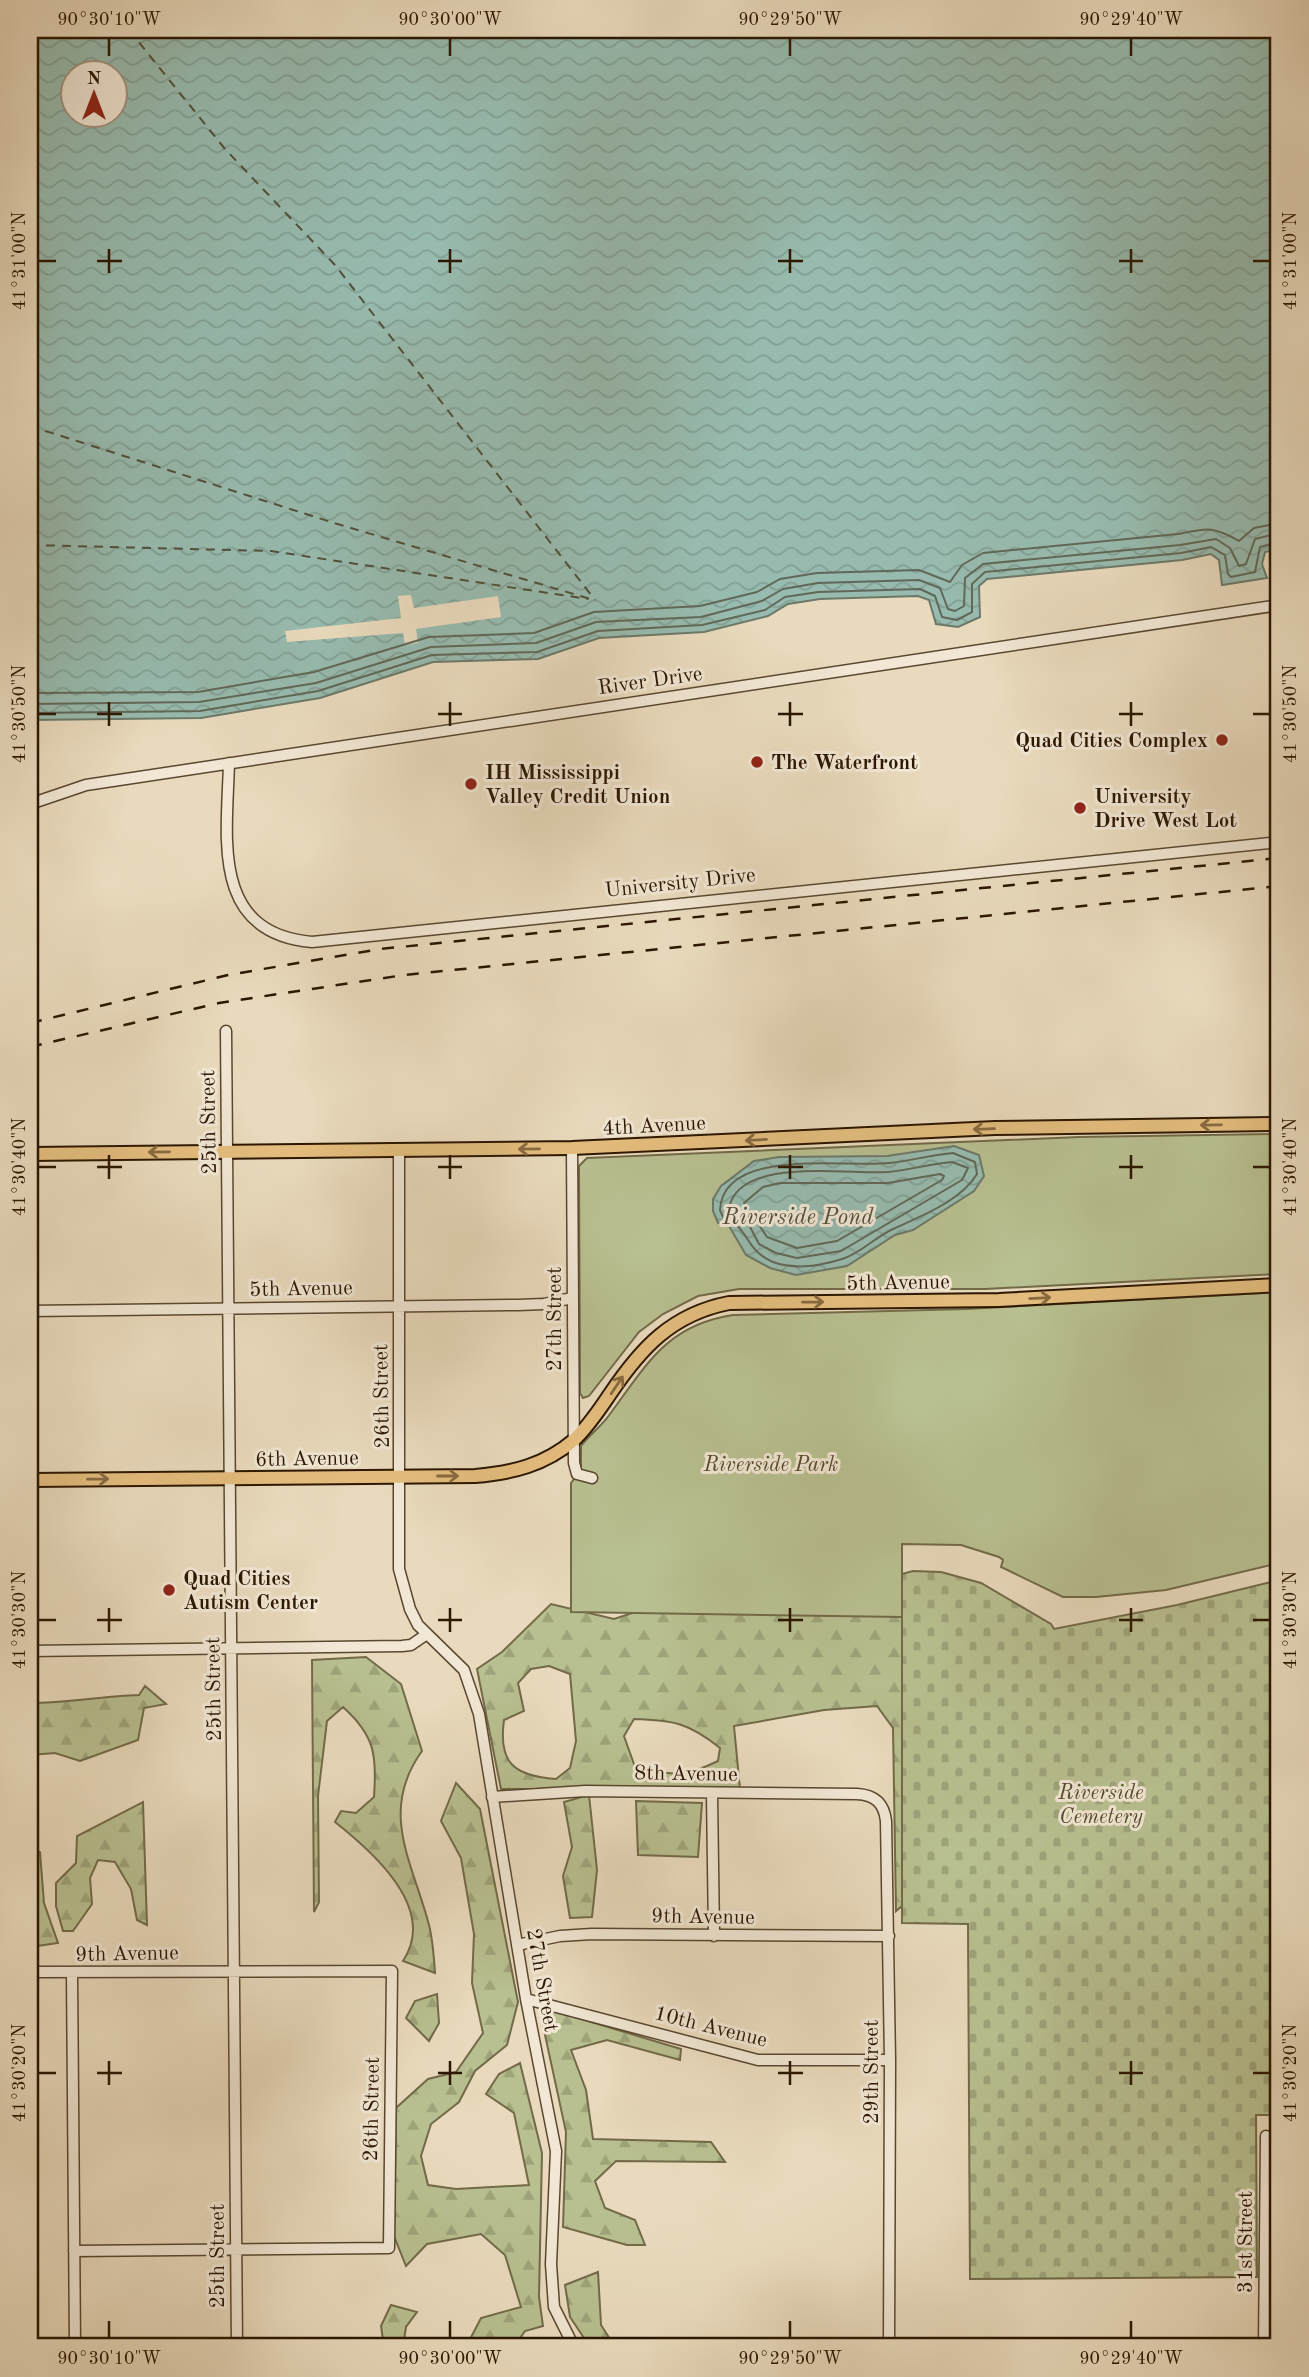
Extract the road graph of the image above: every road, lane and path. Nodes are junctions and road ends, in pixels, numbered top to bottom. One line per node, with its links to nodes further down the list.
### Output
1 (1279, 605): 2 (street, River Drive)
2 (229, 763): 3 (street, River Drive); 4 (street, University Drive)
3 (30, 804)
4 (1279, 842)
5 (226, 1031): 9 (street, 25th Street)
6 (1279, 1124): 7 (main road, 4th Avenue, one-way to 7)
7 (572, 1148): 8 (main road, 4th Avenue, one-way to 8); 12 (street, 27th Street)
8 (399, 1150): 9 (main road, 4th Avenue); 13 (street, 26th Street)
9 (228, 1152): 10 (main road, 4th Avenue, one-way to 10); 14 (street, 25th Street)
10 (30, 1154)
11 (1279, 1285): 16 (main road, 5th Avenue, one-way to 11)
12 (572, 1298): 13 (street, 5th Avenue); 16 (street, 27th Street)
13 (400, 1306): 14 (street, 5th Avenue); 17 (street, 26th Street)
14 (229, 1308): 15 (street, 5th Avenue); 18 (street, 25th Street)
15 (30, 1311)
16 (575, 1439): 17 (main road, 6th Avenue, one-way to 16); 19 (street, 27th Street)
17 (400, 1476): 18 (main road, 6th Avenue); 21 (street, 26th Street)
18 (230, 1478): 20 (main road, 6th Avenue, one-way to 18); 22 (street, 25th Street)
19 (592, 1478)
20 (30, 1480)
21 (427, 1634): 22 (street); 25 (street, 27th Street)
22 (231, 1648): 23 (street); 32 (street, 25th Street)
23 (30, 1651)
24 (712, 1794): 25 (street, 8th Avenue); 26 (street, 8th Avenue); 27 (street)
25 (492, 1797): 29 (street, 27th Street)
26 (878, 1800): 28 (street, 29th Street)
27 (715, 1936): 28 (street, 9th Avenue); 29 (street, 9th Avenue)
28 (889, 1936): 35 (street, 29th Street)
29 (517, 1945): 34 (street, 27th Street)
30 (393, 1970): 32 (street, 9th Avenue); 37 (street, 26th Street)
31 (30, 1972): 33 (street, 9th Avenue)
32 (235, 1972): 33 (street, 9th Avenue); 37 (street, 25th Street)
33 (72, 1973): 38 (street)
34 (526, 1999): 35 (street, 10th Avenue); 41 (street, 27th Street)
35 (890, 2060): 42 (street, 29th Street)
36 (1266, 2136): 43 (street, 31st Street)
37 (237, 2250): 38 (street); 40 (street, 25th Street)
38 (74, 2252): 39 (street)
39 (75, 2347)
40 (237, 2347)
41 (574, 2347)
42 (888, 2347)
43 (1264, 2347)

